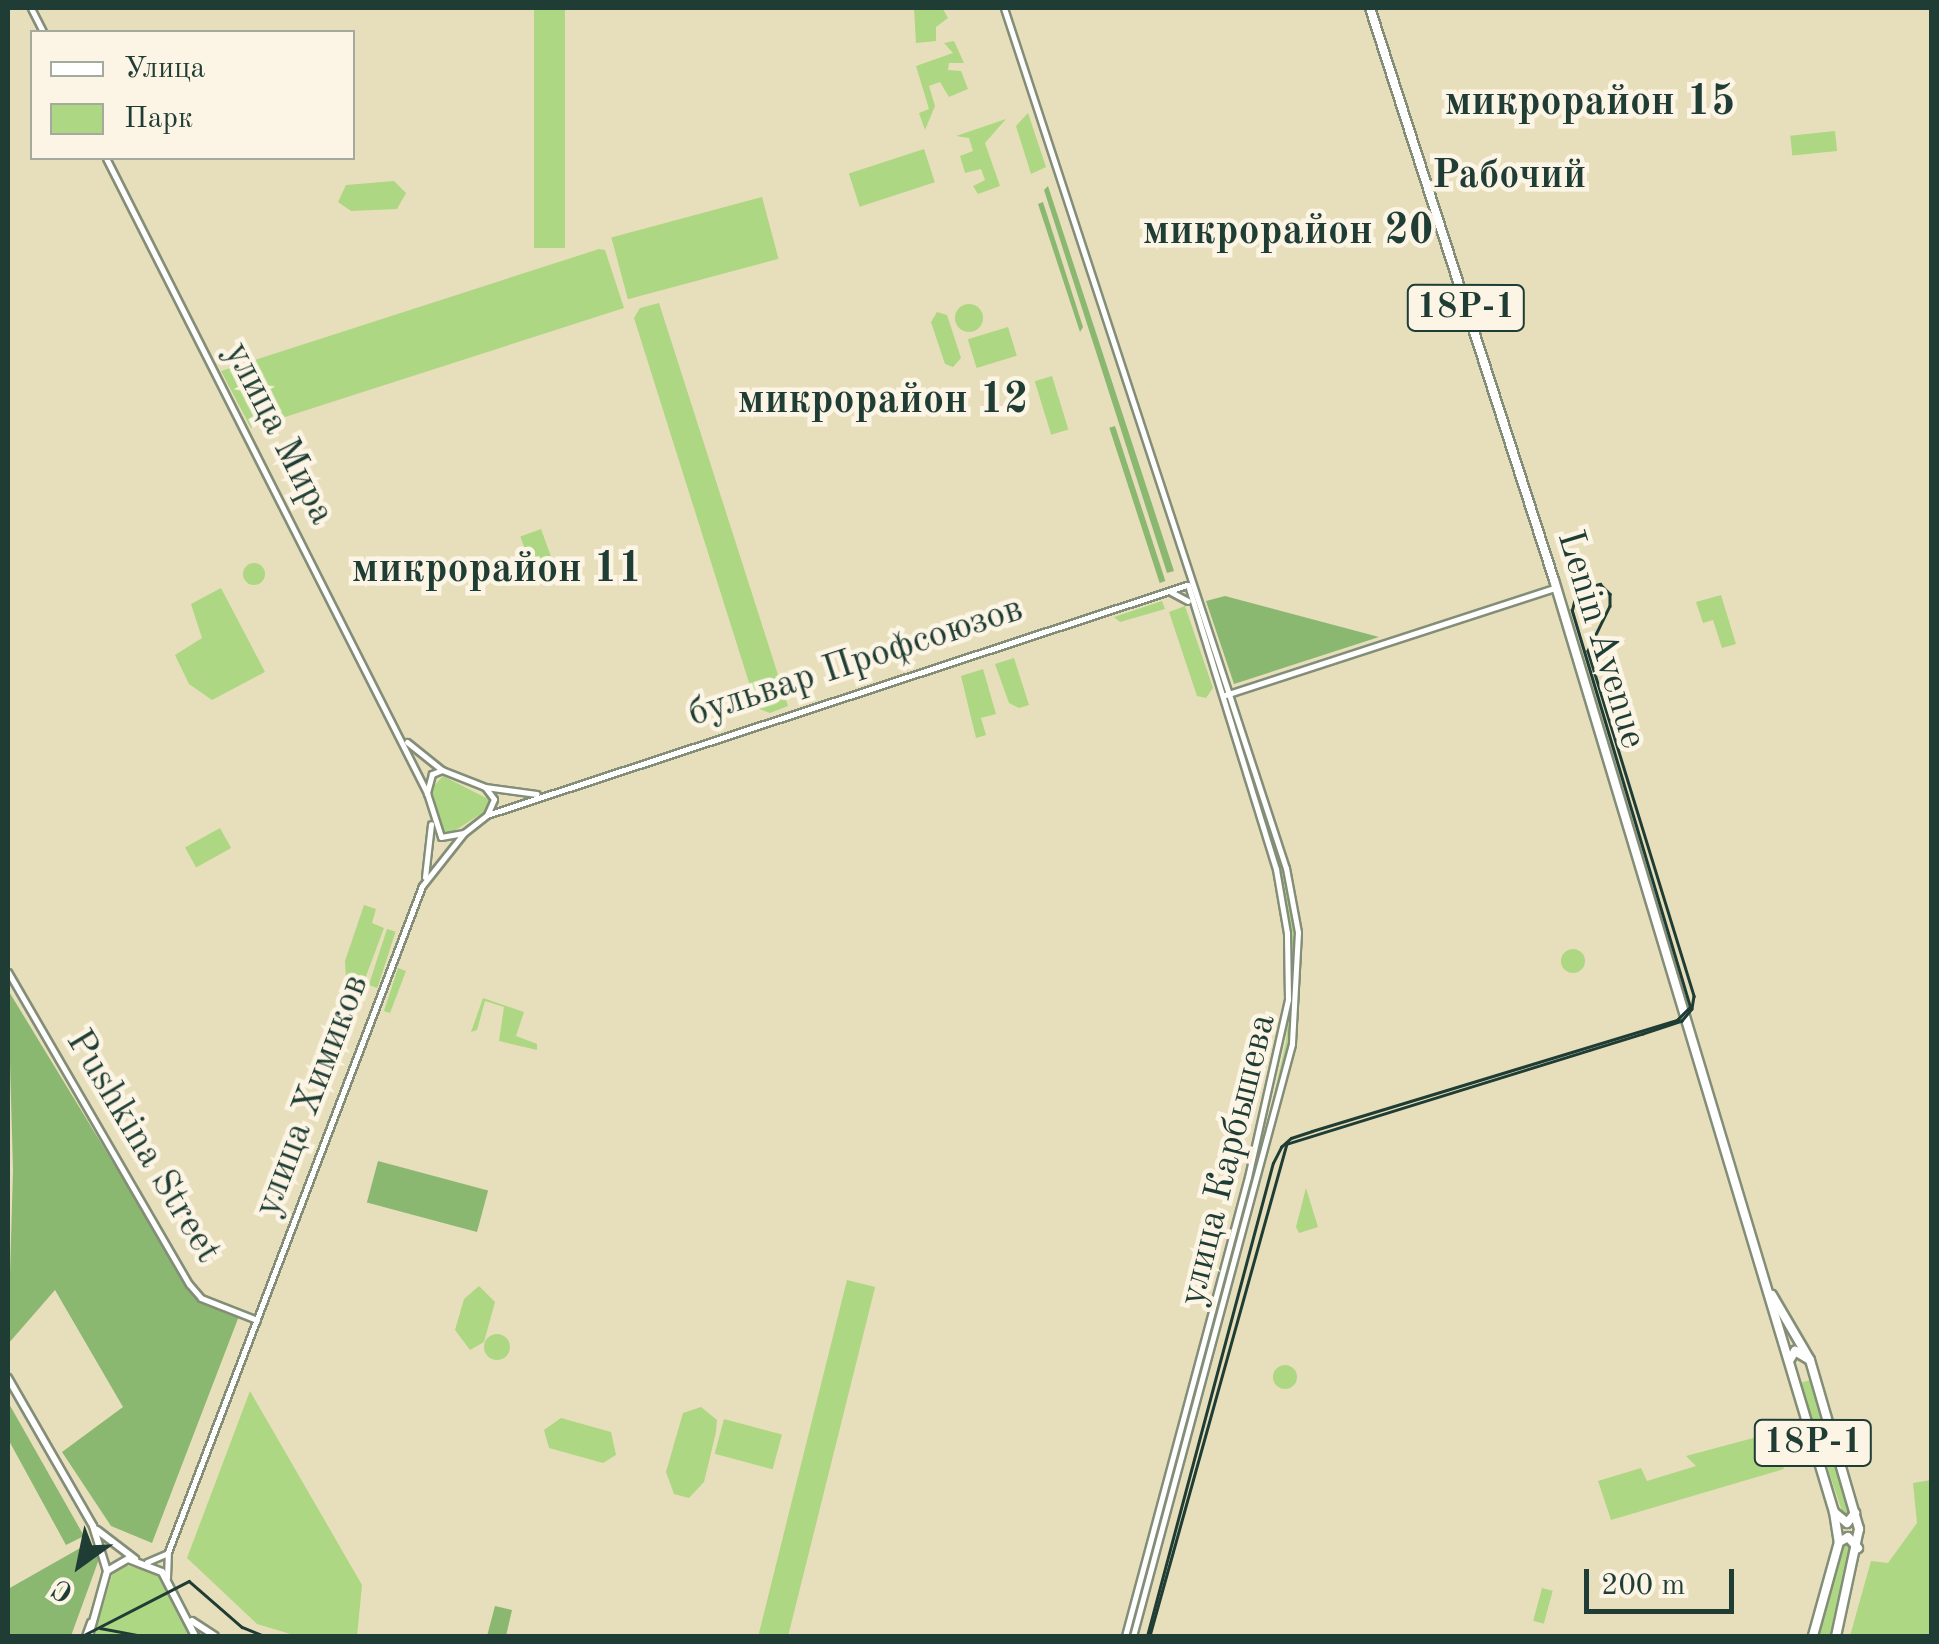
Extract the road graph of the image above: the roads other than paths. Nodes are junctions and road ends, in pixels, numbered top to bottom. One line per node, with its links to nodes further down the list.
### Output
1 (1004, 8): 4 (street, улица Карбышева)
2 (1370, 8): 5 (main road, Lenin Avenue / 18Р-1)
3 (107, 160): 10 (street, улица Мира)
4 (1188, 585): 6 (street, бульвар Профсоюзов); 7 (street, улица Карбышева); 8 (street, улица Карбышева)
5 (1556, 588): 8 (street); 20 (main road, Lenin Avenue / 18Р-1)
6 (1171, 592): 7 (street); 14 (street, бульвар Профсоюзов)
7 (1188, 601): 9 (street, улица Карбышева)
8 (1228, 694): 9 (street); 40 (street, улица Карбышева)
9 (1220, 697): 39 (street, улица Карбышева)
10 (401, 737): 11 (street, улица Мира); 13 (street, улица Мира)
11 (442, 770): 12 (street); 13 (street)
12 (485, 786): 14 (street, бульвар Профсоюзов); 15 (street)
13 (427, 793): 16 (street)
14 (541, 794): 15 (street, бульвар Профсоюзов)
15 (487, 815): 17 (street)
16 (431, 821): 17 (street); 18 (street, улица Химиков)
17 (464, 833): 18 (street, улица Химиков)
18 (424, 882): 21 (street, улица Химиков)
19 (8, 972): 21 (street, Pushkina Street)
20 (1770, 1292): 22 (main road, Lenin Avenue / 18Р-1); 23 (main road, Lenin Avenue / 18Р-1)
21 (256, 1320): 30 (street, улица Химиков)
22 (1810, 1360): 23 (main road); 26 (main road, Lenin Avenue / 18Р-1)
23 (1788, 1364): 25 (main road, Lenin Avenue / 18Р-1)
24 (8, 1378): 27 (main road)
25 (1834, 1512): 26 (main road); 28 (main road, Lenin Avenue / 18Р-1)
26 (1856, 1512): 29 (main road, Lenin Avenue / 18Р-1)
27 (93, 1526): 31 (main road); 33 (main road)
28 (1838, 1542): 29 (main road); 41 (main road, Lenin Avenue / 18Р-1)
29 (1858, 1548): 42 (main road, Lenin Avenue / 18Р-1)
30 (168, 1552): 32 (street); 34 (street, улица Химиков)
31 (136, 1559): 32 (main road); 33 (main road)
32 (147, 1562): 34 (main road)
33 (107, 1572): 36 (main road)
34 (168, 1583): 35 (main road)
35 (192, 1621): 37 (main road); 38 (main road)
36 (87, 1636)
37 (195, 1636)
38 (215, 1636)
39 (1125, 1636)
40 (1133, 1636)
41 (1813, 1636)
42 (1836, 1636)

